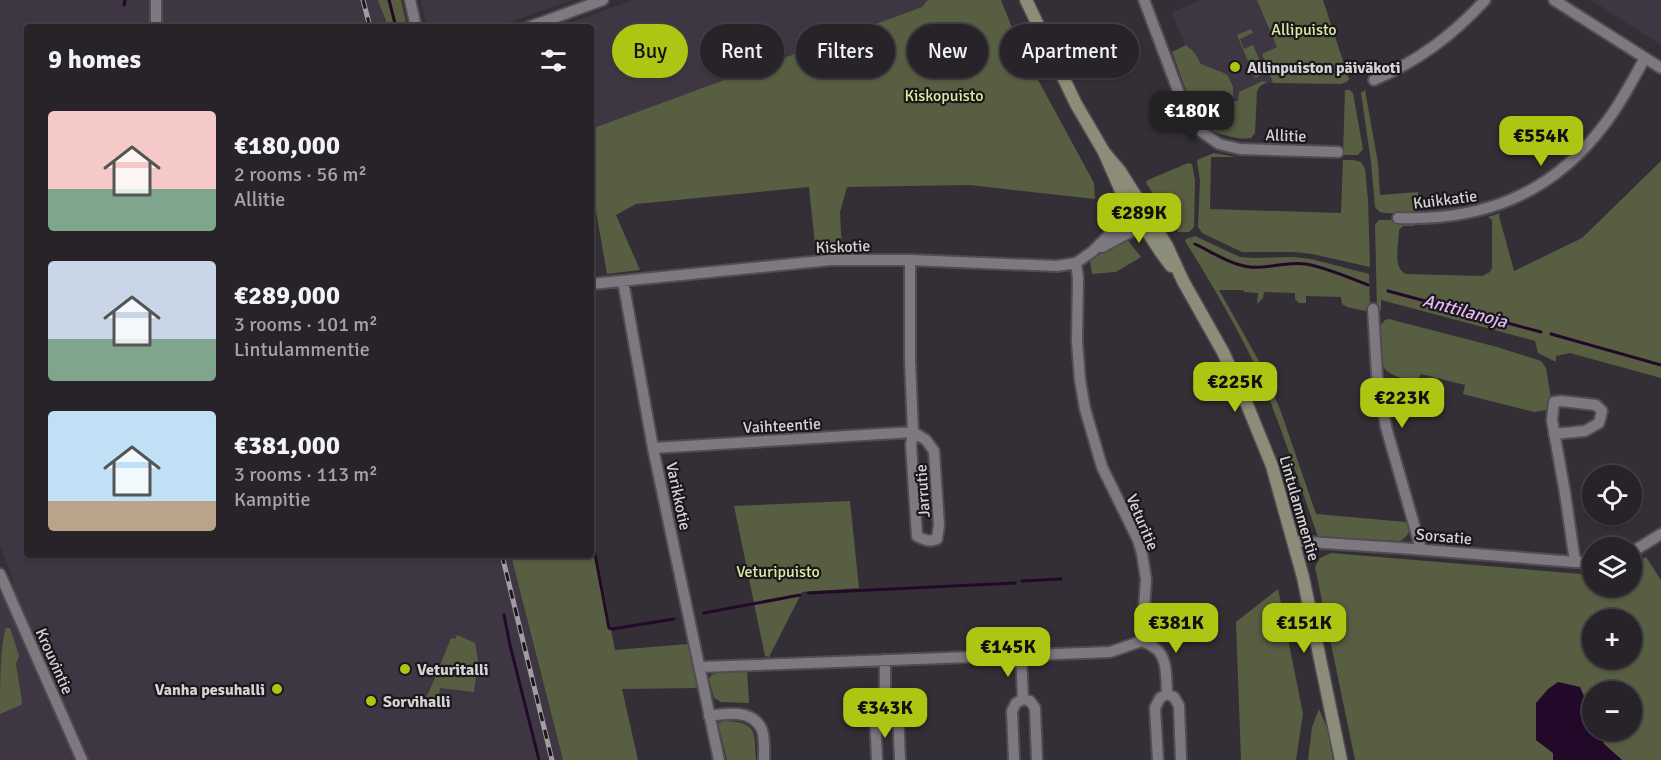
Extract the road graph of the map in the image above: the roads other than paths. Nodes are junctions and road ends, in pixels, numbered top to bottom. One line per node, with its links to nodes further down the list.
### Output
1 (156, 0): 8 (street)
2 (410, 0): 9 (street)
3 (603, 0): 10 (street)
4 (1026, 0): 15 (street, Lintulammentie)
5 (1144, 0): 14 (street, Allitie)
6 (1485, 0): 13 (street)
7 (1554, 0): 11 (street)
8 (156, 24)
9 (416, 24)
10 (537, 24)
11 (1645, 58): 12 (street); 16 (street, Kuikkatie)
12 (1661, 68)
13 (1374, 80)
14 (1338, 152)
15 (1139, 212): 17 (street, Lintulammentie); 18 (street, Kiskotie)
16 (1398, 218)
17 (1147, 223): 18 (street, Kiskotie); 28 (street, Lintulammentie)
18 (1093, 251): 20 (street, Kiskotie)
19 (910, 260): 20 (street, Kiskotie); 21 (street, Kiskotie); 24 (street, Jarrutie)
20 (1076, 263): 34 (street, Veturitie)
21 (622, 281): 22 (street, Kiskotie); 26 (street, Varikkotie)
22 (594, 284)
23 (1373, 309): 30 (street)
24 (913, 432): 24 (street, Jarrutie); 26 (street, Vaihteentie)
25 (1554, 434): 25 (street); 31 (street)
26 (653, 448): 37 (street, Varikkotie)
27 (1661, 534): 29 (street)
28 (1293, 541): 30 (street, Sorsatie); 51 (street, Lintulammentie)
29 (1642, 546)
30 (1421, 549): 31 (street, Sorsatie)
31 (1575, 562): 32 (street, Sorsatie)
32 (1582, 562)
33 (0, 574): 42 (street, Krouvintie)
34 (1142, 642): 35 (street); 38 (street)
35 (1021, 655): 36 (street); 39 (street)
36 (885, 660): 37 (street); 40 (street)
37 (700, 667): 41 (street, Varikkotie)
38 (1167, 694): 49 (street); 50 (street)
39 (1023, 699): 47 (street); 48 (street)
40 (885, 705): 45 (street); 46 (street)
41 (709, 716): 43 (street, Varikkotie); 44 (street)
42 (82, 760)
43 (719, 760)
44 (764, 760)
45 (877, 760)
46 (900, 760)
47 (1014, 760)
48 (1037, 760)
49 (1158, 760)
50 (1181, 760)
51 (1341, 760)

